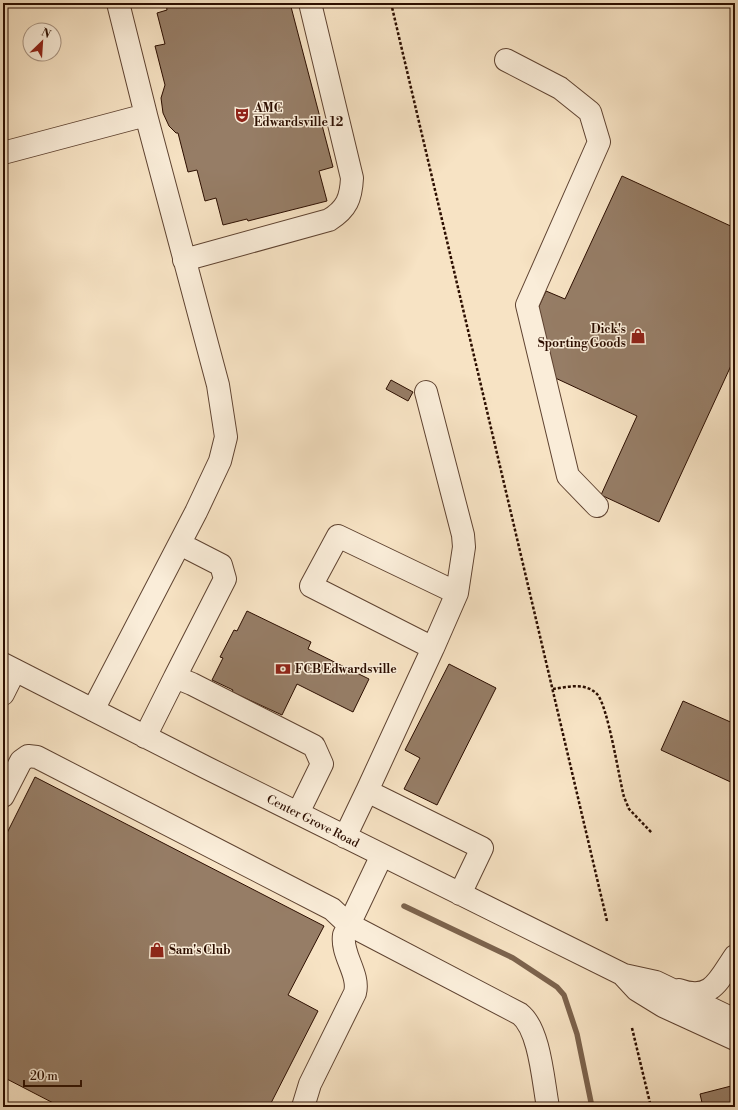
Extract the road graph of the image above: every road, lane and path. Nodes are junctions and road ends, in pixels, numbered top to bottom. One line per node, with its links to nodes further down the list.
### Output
1 (118, 3): 5 (street)
2 (310, 3): 7 (street)
3 (390, 3): 15 (path)
4 (506, 60): 9 (street)
5 (146, 115): 6 (street); 7 (street)
6 (3, 153)
7 (184, 260): 10 (street)
8 (426, 392): 11 (street)
9 (597, 506)
10 (180, 544): 14 (street); 17 (street)
11 (457, 593): 12 (street); 12 (street)
12 (433, 648): 19 (street)
13 (9, 667): 16 (street); 17 (street, Center Grove Road)
14 (175, 677): 18 (street); 21 (street)
15 (553, 689): 22 (path); 26 (path)
16 (3, 694)
17 (93, 710): 18 (street, Center Grove Road)
18 (145, 737): 21 (street, Center Grove Road)
19 (367, 791): 23 (street); 25 (street)
20 (3, 796): 27 (street)
21 (298, 813): 23 (street, Center Grove Road)
22 (652, 833)
23 (345, 837): 24 (street, Center Grove Road)
24 (382, 855): 25 (street, Center Grove Road); 27 (street)
25 (460, 894): 29 (street, Center Grove Road)
26 (607, 921)
27 (348, 924): 34 (street); 35 (street)
28 (735, 956): 30 (street)
29 (624, 975): 30 (street, Center Grove Road); 33 (street, Center Grove Road)
30 (656, 982): 31 (street, Center Grove Road)
31 (735, 1020)
32 (632, 1028): 36 (path)
33 (735, 1040)
34 (303, 1107)
35 (548, 1107)
36 (651, 1107)

